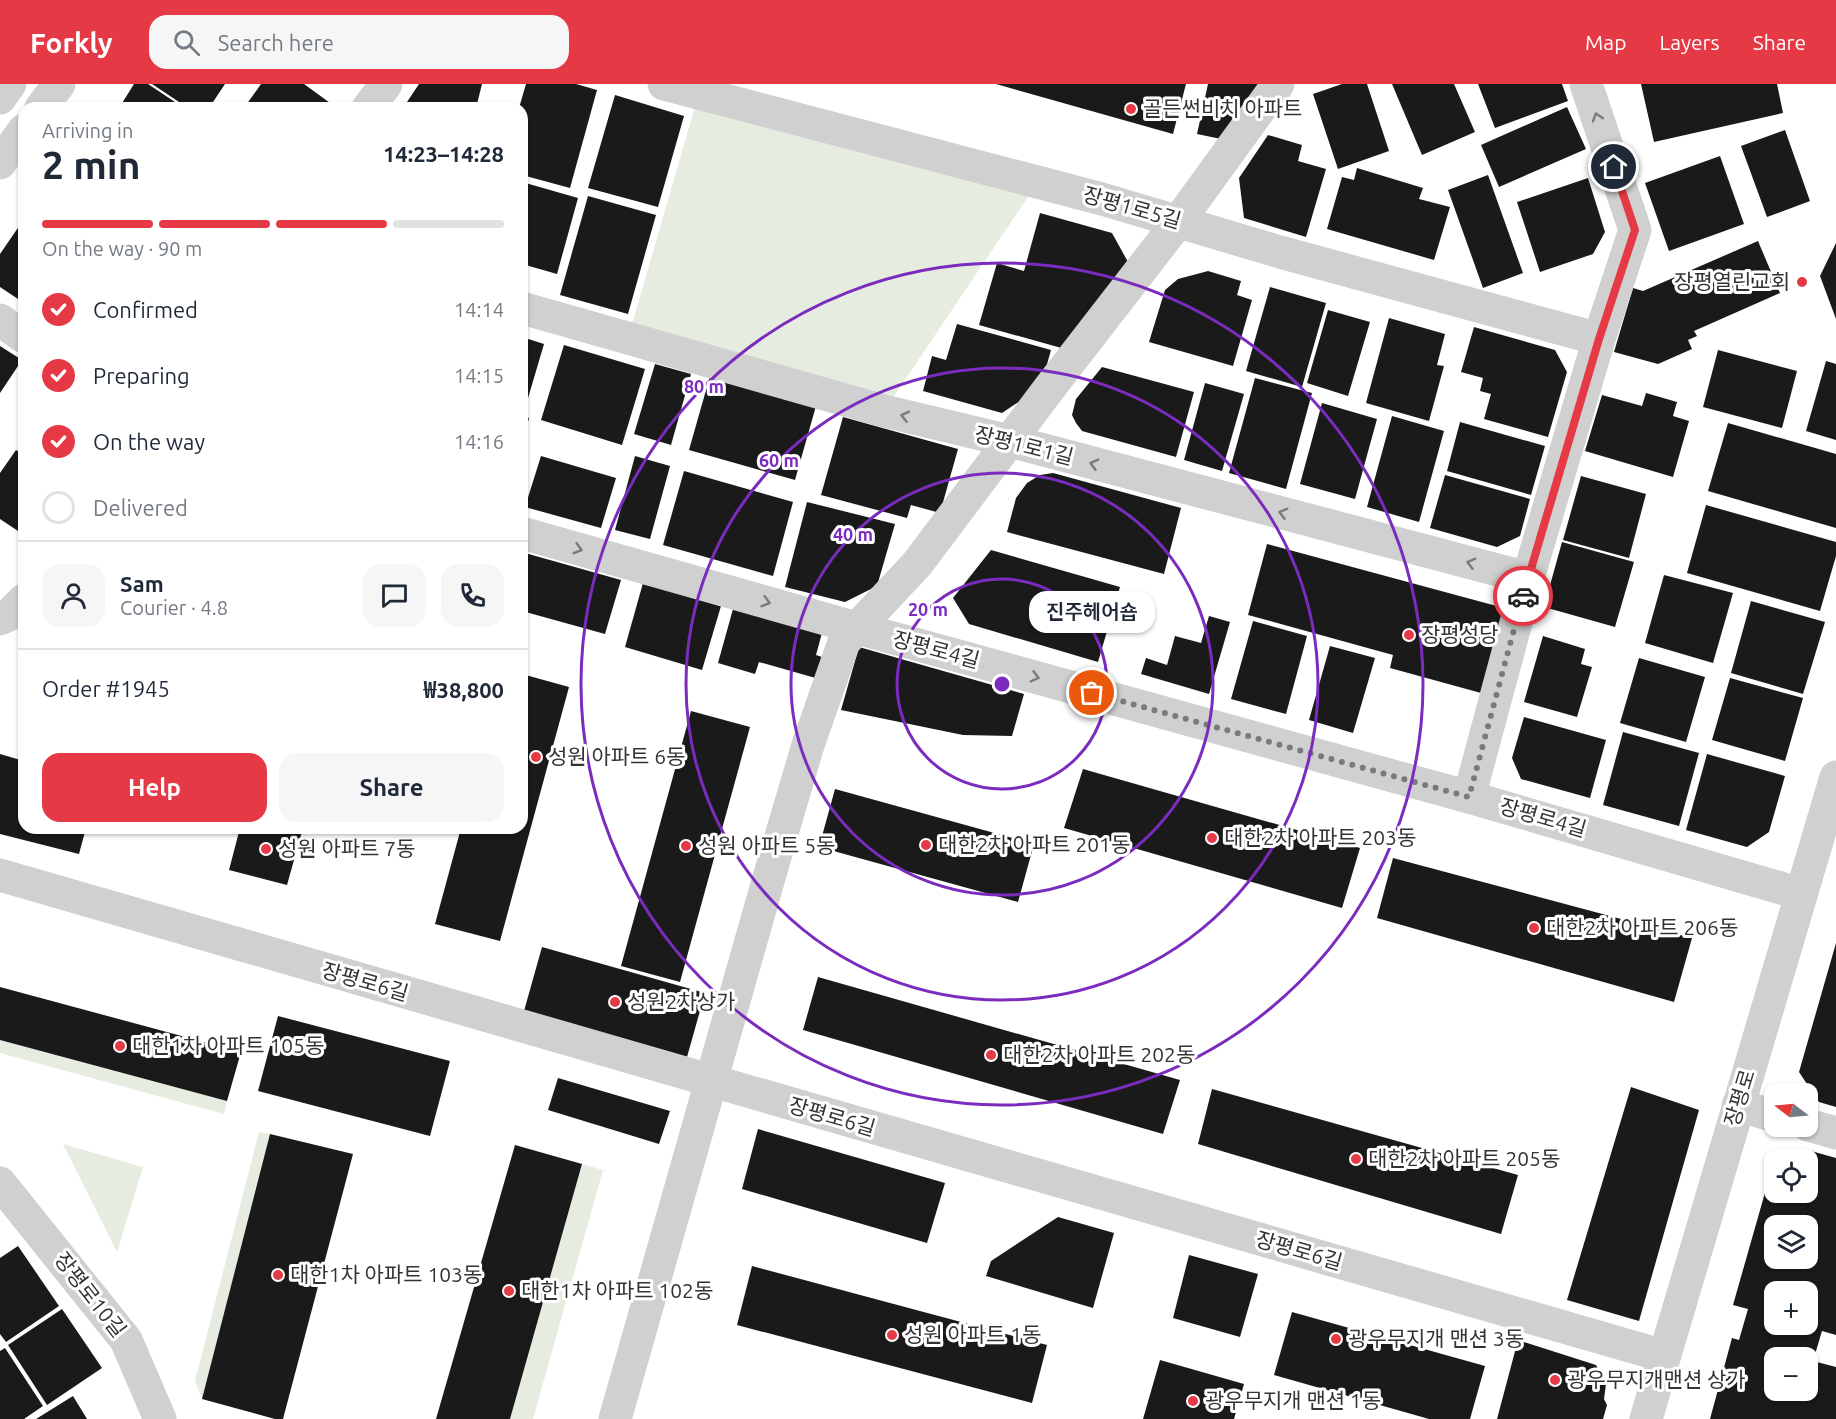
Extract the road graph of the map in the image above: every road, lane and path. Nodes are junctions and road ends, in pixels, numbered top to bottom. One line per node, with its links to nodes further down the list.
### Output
1 (10, 84): 7 (street)
2 (59, 84): 8 (street)
3 (386, 84): 9 (street)
4 (664, 84): 12 (street, 장평1로5길)
5 (1278, 84): 12 (street)
6 (1586, 84): 16 (street, one-way to 6)
7 (0, 98)
8 (46, 102)
9 (372, 102)
10 (18, 138): 11 (street)
11 (0, 163)
12 (1178, 222): 16 (street, 장평1로5길); 17 (street)
13 (528, 310): 17 (street, 장평1로1길, one-way to 13)
14 (0, 320): 15 (street)
15 (18, 333)
16 (1599, 339): 19 (street)
17 (1010, 441): 19 (street, 장평1로1길, one-way to 17); 22 (street)
18 (528, 535): 22 (street, 장평로4길, one-way to 22)
19 (1528, 578): 24 (street)
20 (18, 606): 21 (street)
21 (0, 619)
22 (857, 628): 24 (street, 장평로4길, one-way to 24); 27 (street)
23 (1836, 777): 26 (street, 장평로)
24 (1469, 797): 26 (street, 장평로4길)
25 (0, 875): 27 (street, 장평로6길)
26 (1801, 894): 28 (street, 장평로)
27 (710, 1082): 33 (street, 장평로6길); 35 (street)
28 (1738, 1105): 29 (street); 33 (street, 장평로)
29 (1764, 1113)
30 (1818, 1128): 31 (street)
31 (1836, 1133)
32 (0, 1183): 34 (street, 장평로10길)
33 (1664, 1356): 36 (street, 장평로)
34 (160, 1419)
35 (615, 1419)
36 (1646, 1419)

